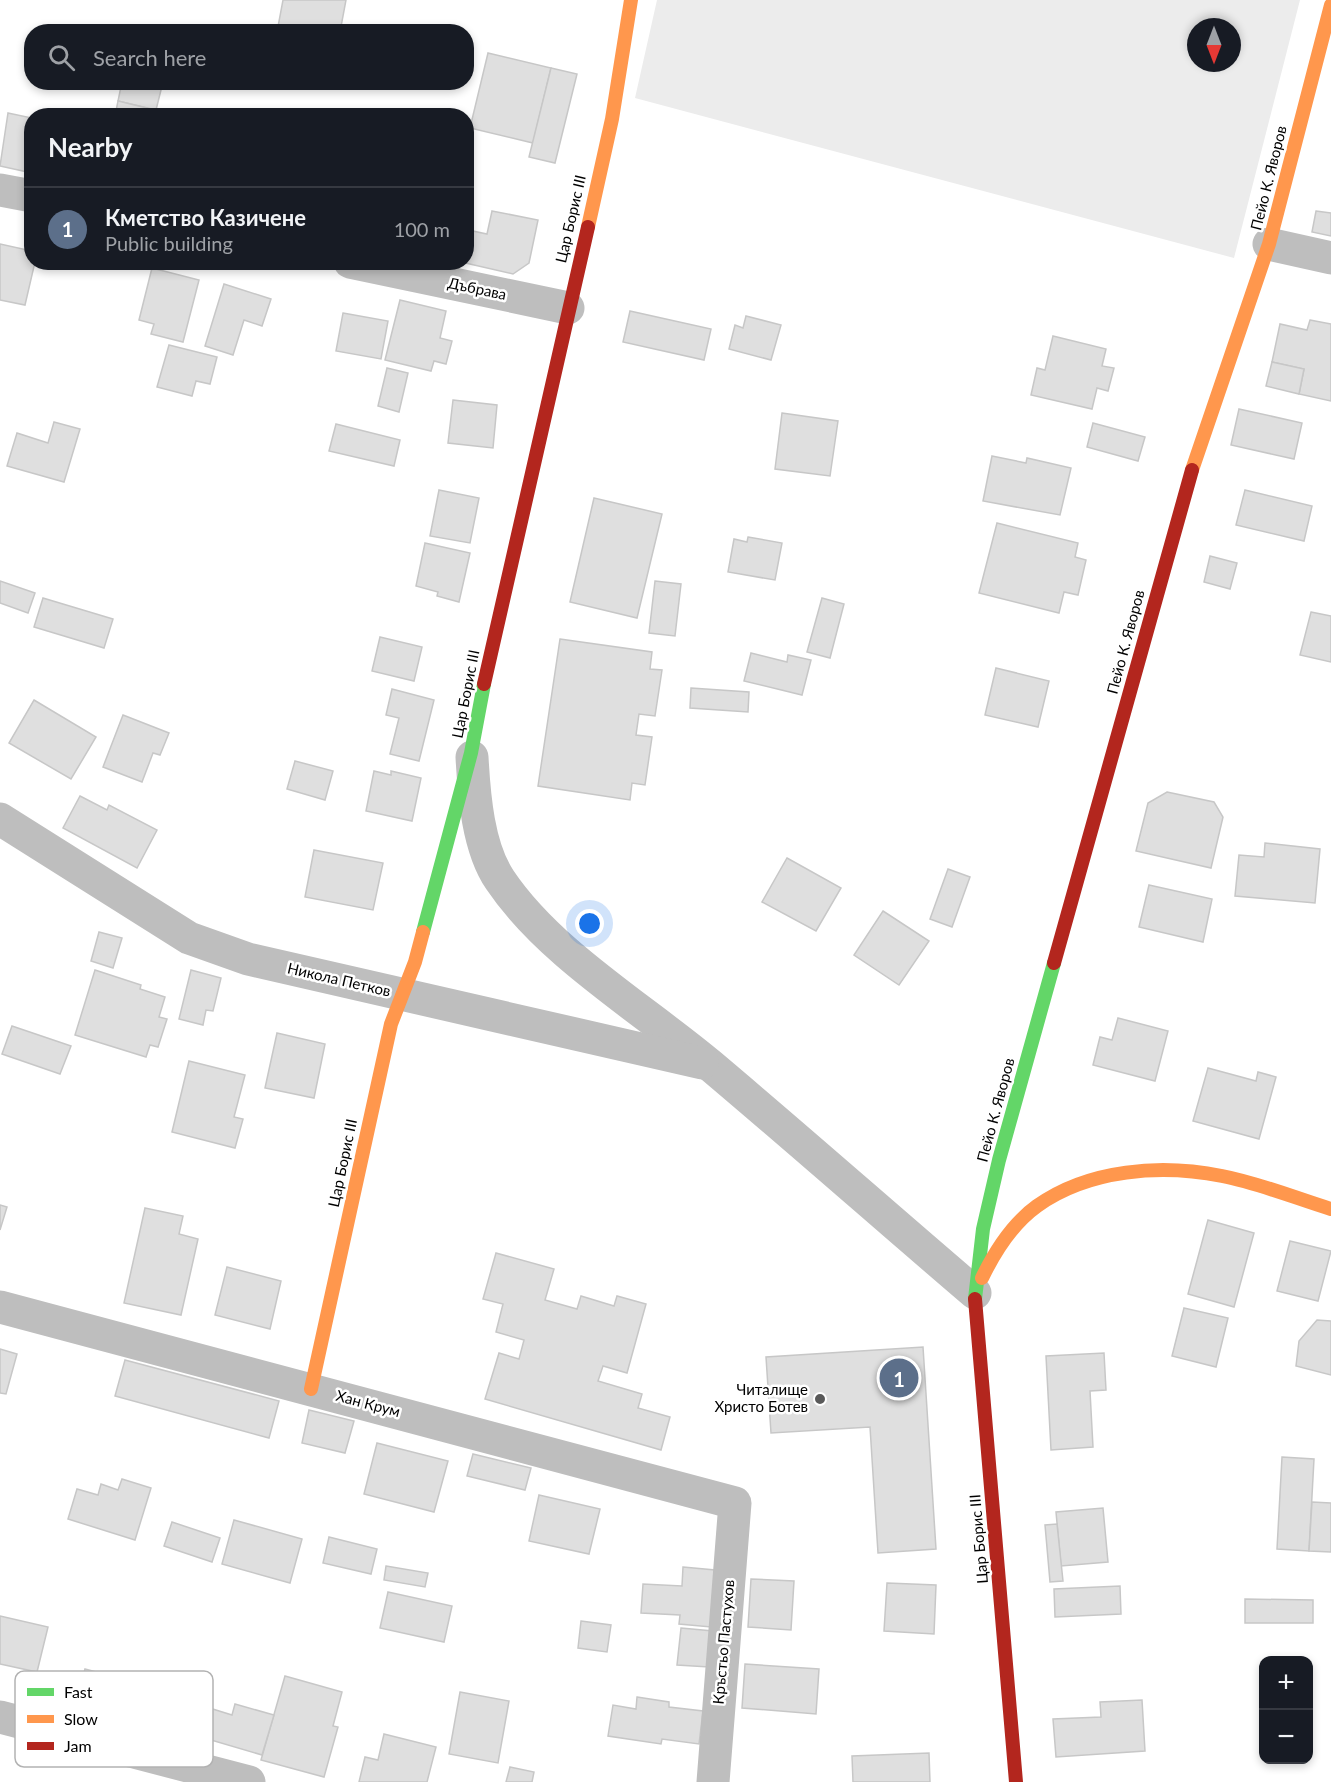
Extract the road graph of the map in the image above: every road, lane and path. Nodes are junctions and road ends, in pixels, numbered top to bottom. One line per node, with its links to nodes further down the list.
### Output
1 (631, 0): 8 (street, Цар Борис III)
2 (1331, 5): 5 (street, Пейо К. Яворов)
3 (0, 190): 4 (street)
4 (24, 194)
5 (1269, 244): 6 (street); 14 (street, Пейо К. Яворов)
6 (1331, 258)
7 (388, 270): 8 (street, Дъбрава)
8 (568, 308): 9 (street, Цар Борис III)
9 (471, 753): 11 (street, Цар Борис III); 12 (street)
10 (0, 819): 11 (street, Никола Петков)
11 (401, 995): 12 (street, Никола Петков); 16 (street, Цар Борис III)
12 (709, 1064): 14 (street)
13 (1331, 1209): 14 (street)
14 (975, 1293): 23 (street, Цар Борис III)
15 (0, 1307): 16 (street, Хан Крум)
16 (311, 1389): 17 (street, Хан Крум)
17 (735, 1503): 22 (street, Кръстьо Пастухов)
18 (0, 1717): 19 (street)
19 (15, 1721)
20 (192, 1767): 21 (street)
21 (249, 1782)
22 (713, 1782)
23 (1016, 1782)

